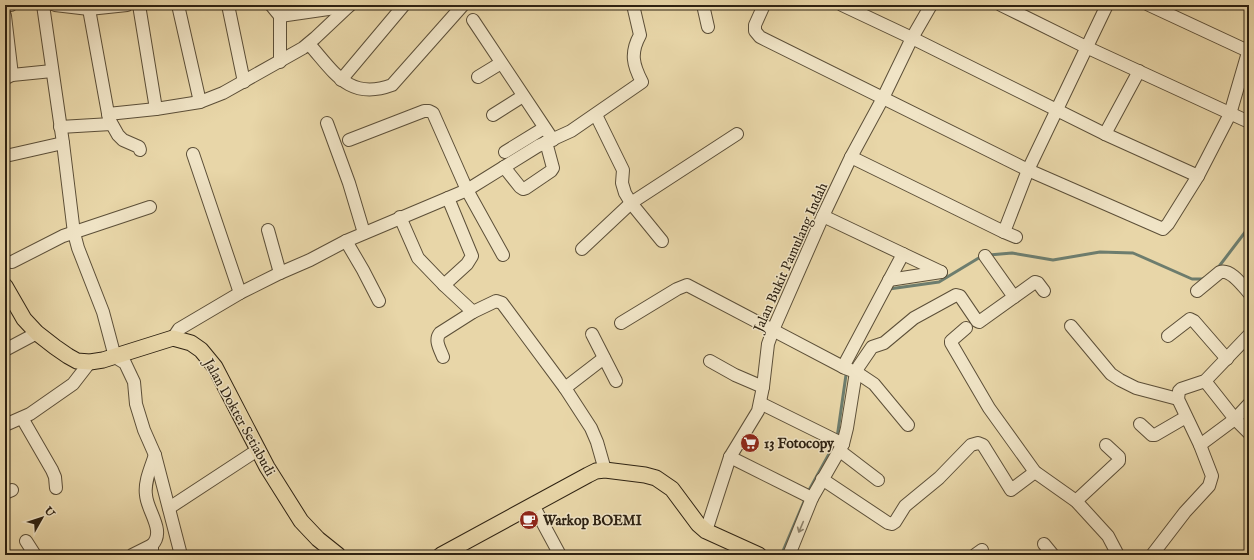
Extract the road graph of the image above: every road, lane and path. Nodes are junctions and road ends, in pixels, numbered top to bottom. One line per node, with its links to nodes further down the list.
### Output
1 (5, 5): 2 (street)
2 (11, 5)
3 (43, 5): 33 (street)
4 (55, 5): 5 (street)
5 (69, 5): 22 (street)
6 (126, 5): 22 (street)
7 (139, 5): 42 (street)
8 (178, 5): 41 (street)
9 (228, 5): 38 (street)
10 (271, 5): 24 (street)
11 (404, 5): 37 (street)
12 (462, 5): 37 (street)
13 (633, 5): 46 (street)
14 (702, 5): 26 (street)
15 (764, 5): 40 (street)
16 (842, 5): 27 (street)
17 (931, 5): 27 (street, Jalan Bukit Pamulang Indah)
18 (1001, 5): 29 (street)
19 (1107, 5): 29 (street)
20 (1149, 5): 30 (street)
21 (349, 6): 24 (street); 28 (street)
22 (89, 9): 47 (street)
23 (5, 16): 35 (street)
24 (280, 16): 31 (street)
25 (473, 20): 32 (street)
26 (708, 27)
27 (912, 38): 40 (street, Jalan Bukit Pamulang Indah); 43 (street)
28 (309, 44): 31 (street); 37 (street)
29 (1086, 47): 34 (street); 43 (street)
30 (1248, 50): 45 (street)
31 (280, 62): 38 (street)
32 (501, 63): 36 (street); 39 (street)
33 (52, 70): 35 (street); 50 (street)
34 (1139, 71): 45 (street); 53 (street)
35 (9, 77)
36 (478, 77)
37 (341, 80)
38 (244, 82): 41 (street)
39 (523, 96): 44 (street); 51 (street)
40 (883, 98): 61 (street, Jalan Bukit Pamulang Indah); 63 (street)
41 (200, 102): 42 (street)
42 (156, 109): 47 (street)
43 (1057, 110): 53 (street); 63 (street)
44 (493, 114)
45 (1230, 114): 48 (street); 64 (street)
46 (596, 115): 55 (street); 67 (street)
47 (109, 119): 50 (street); 57 (street)
48 (1249, 122)
49 (327, 123): 74 (street)
50 (60, 127): 56 (street)
51 (544, 128): 55 (street); 58 (street)
52 (738, 134): 67 (street)
53 (1105, 134): 64 (street)
54 (349, 140): 65 (street)
55 (550, 141): 62 (street); 62 (street)
56 (63, 143): 60 (street); 73 (street)
57 (140, 150)
58 (505, 152)
59 (193, 154): 89 (street)
60 (10, 155)
61 (851, 157): 69 (street, Jalan Bukit Pamulang Indah); 72 (street)
62 (504, 167): 65 (street)
63 (1028, 170): 64 (street); 72 (street)
64 (1198, 176)
65 (467, 190): 66 (street); 80 (street)
66 (448, 198): 70 (street); 86 (street)
67 (630, 203): 77 (street); 78 (street)
68 (150, 207): 73 (street)
69 (823, 216): 79 (street); 97 (street, Jalan Bukit Pamulang Indah)
70 (400, 217): 74 (street); 86 (street)
71 (268, 230): 83 (street)
72 (1004, 232): 75 (street)
73 (74, 233): 82 (street); 104 (street)
74 (364, 233): 76 (street)
75 (1016, 237)
76 (346, 241): 83 (street); 92 (street)
77 (662, 241)
78 (582, 249)
79 (903, 254): 84 (street); 84 (street)
80 (503, 255)
81 (985, 256): 91 (street)
82 (12, 262)
83 (280, 272): 89 (street)
84 (889, 280): 110 (street)
85 (5, 286): 98 (main road)
86 (444, 286): 93 (street)
87 (1044, 291): 91 (street)
88 (1197, 291): 90 (street)
89 (240, 292): 102 (street)
90 (1249, 293)
91 (1014, 297): 111 (street)
92 (379, 302)
93 (473, 312): 105 (street); 115 (street)
94 (621, 323): 97 (street)
95 (1071, 326): 116 (street)
96 (966, 328): 133 (street)
97 (772, 330): 110 (street); 114 (street, Jalan Bukit Pamulang Indah)
98 (37, 333): 103 (street); 109 (main road)
99 (592, 334): 106 (street)
100 (1249, 335): 107 (street)
101 (1168, 336): 107 (street)
102 (173, 338): 104 (main road); 129 (main road, Jalan Dokter Setiabudi)
103 (5, 350)
104 (115, 357): 109 (main road); 130 (street)
105 (443, 357)
106 (604, 358): 112 (street); 115 (street)
107 (1227, 359): 113 (street)
108 (710, 361): 114 (street)
109 (90, 362): 120 (street)
110 (843, 367): 111 (street)
111 (856, 372): 124 (street); 126 (street)
112 (616, 381)
113 (1205, 381): 116 (street); 121 (street)
114 (763, 387): 117 (street, Jalan Bukit Pamulang Indah)
115 (565, 388): 132 (street)
116 (1178, 399): 119 (street)
117 (760, 404): 126 (street); 131 (street, Jalan Bukit Pamulang Indah)
118 (1249, 404): 121 (street)
119 (1186, 417): 122 (street); 128 (street)
120 (22, 418): 123 (street); 136 (street)
121 (1235, 418): 125 (street); 128 (street)
122 (1140, 424)
123 (5, 425)
124 (908, 425)
125 (1249, 433)
126 (838, 444): 134 (street); 135 (street)
127 (1106, 445): 138 (street)
128 (1200, 445): 155 (street)
129 (259, 449): 140 (street); 148 (main road, Jalan Dokter Setiabudi)
130 (155, 455): 140 (street); 144 (street)
131 (730, 457): 137 (street); 141 (street, Jalan Bukit Pamulang Indah)
132 (605, 470): 139 (main road); 141 (main road)
133 (1035, 472): 134 (street); 138 (street)
134 (822, 479): 137 (street)
135 (878, 480)
136 (56, 488)
137 (808, 496): 152 (street, one-way to 152)
138 (1076, 501): 154 (street)
139 (533, 506): 149 (main road); 150 (street)
140 (169, 508): 147 (street)
141 (706, 531): 151 (main road)
142 (26, 541): 145 (street)
143 (1044, 544): 153 (street)
144 (152, 550): 146 (street)
145 (35, 555)
146 (132, 555)
147 (181, 555)
148 (338, 555)
149 (443, 555)
150 (560, 555)
151 (759, 555)
152 (789, 555)
153 (1053, 555)
154 (1118, 555)
155 (1152, 555)

